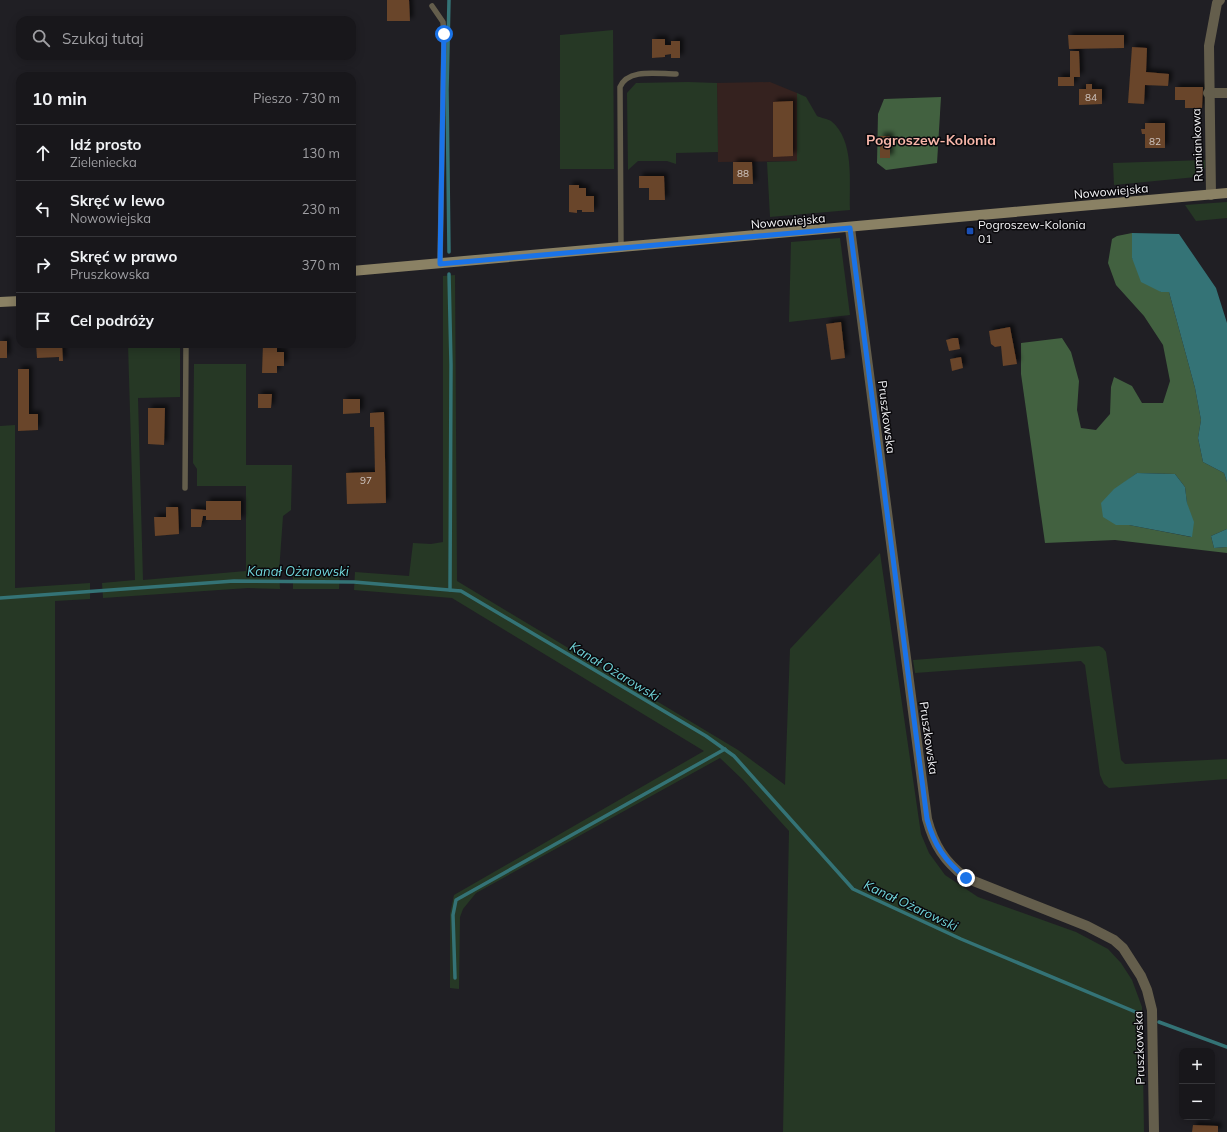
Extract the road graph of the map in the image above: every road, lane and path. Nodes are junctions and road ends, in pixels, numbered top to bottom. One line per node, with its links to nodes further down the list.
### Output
1 (1220, 0): 4 (street, Rumiankowa)
2 (432, 6): 10 (lane)
3 (676, 74): 9 (lane)
4 (1208, 93): 5 (street, Rumiankowa); 7 (street, Rumiankowa)
5 (1227, 93)
6 (1227, 193): 7 (street, Nowowiejska)
7 (1211, 195): 8 (street, Nowowiejska)
8 (850, 228): 9 (street, Nowowiejska); 16 (street, Pruszkowska)
9 (621, 248): 10 (street, Nowowiejska)
10 (440, 264): 11 (street, Nowowiejska)
11 (356, 272)
12 (16, 301): 13 (street)
13 (0, 302)
14 (186, 348): 15 (lane)
15 (185, 488)
16 (1154, 1132)

